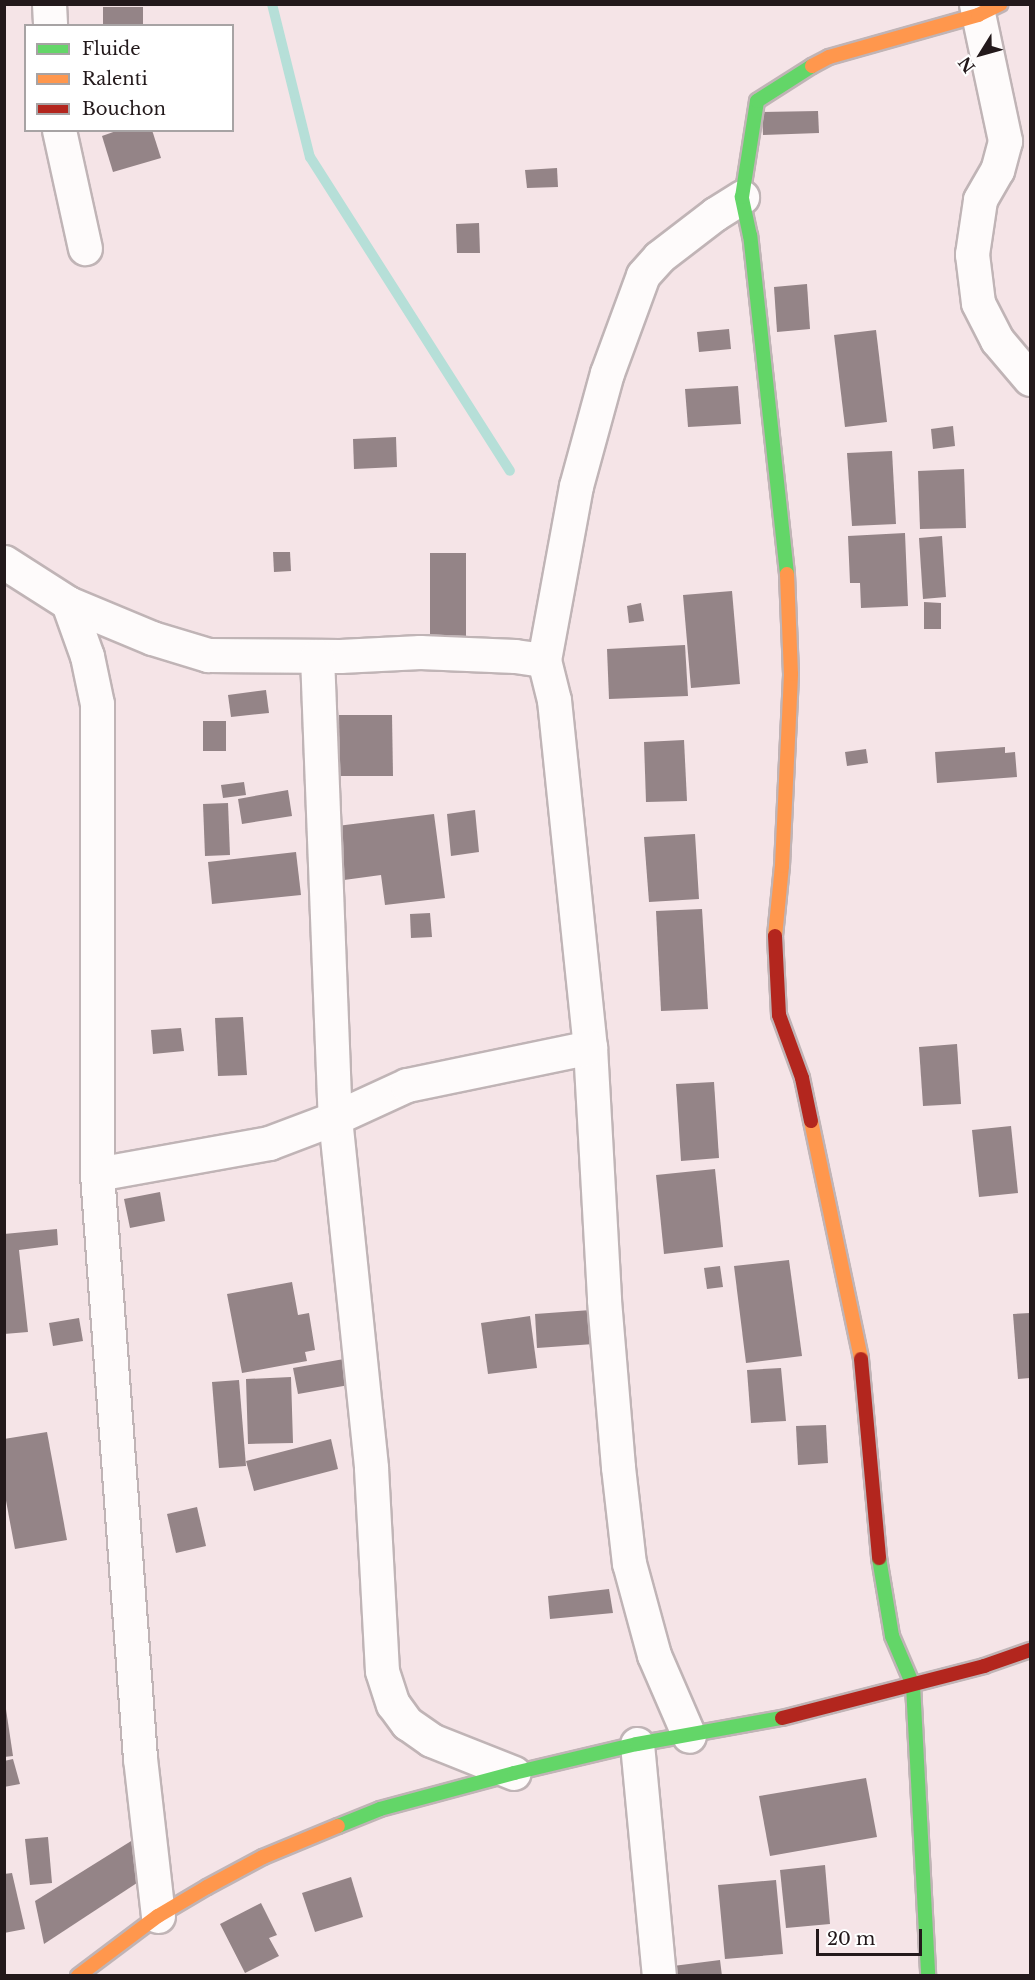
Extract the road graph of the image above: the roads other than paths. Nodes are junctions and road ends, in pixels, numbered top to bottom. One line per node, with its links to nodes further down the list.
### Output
1 (49, 4): 3 (street)
2 (985, 8): 5 (street); 7 (street)
3 (50, 24)
4 (59, 132): 6 (street)
5 (742, 197): 11 (street); 16 (street)
6 (85, 248)
7 (1030, 379)
8 (4, 562): 9 (street)
9 (68, 603): 10 (street); 14 (street)
10 (317, 656): 11 (street); 13 (street)
11 (544, 660): 12 (street)
12 (590, 1047): 13 (street); 17 (street)
13 (335, 1118): 14 (street); 19 (street)
14 (97, 1174): 20 (street)
15 (1030, 1650): 16 (street)
16 (913, 1685): 17 (street); 23 (street)
17 (689, 1736): 18 (street)
18 (637, 1744): 19 (street); 22 (street)
19 (514, 1773): 20 (street)
20 (158, 1916): 21 (street)
21 (78, 1976)
22 (659, 1976)
23 (928, 1976)

